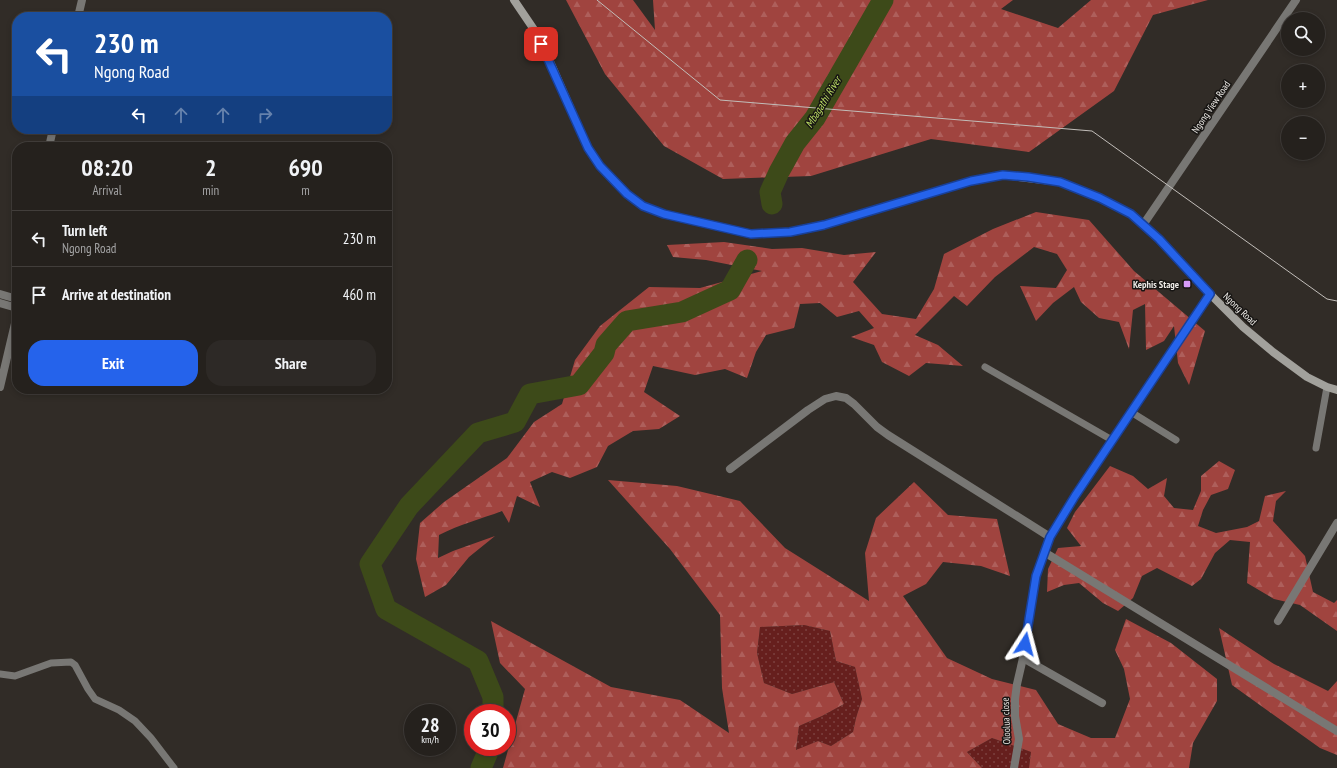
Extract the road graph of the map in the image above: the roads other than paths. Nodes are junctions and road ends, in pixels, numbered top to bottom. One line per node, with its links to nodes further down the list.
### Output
1 (82, 0): 4 (street)
2 (514, 0): 5 (main road, Ngong Road)
3 (1296, 0): 5 (street, Ngong View Road)
4 (79, 12)
5 (1143, 225): 7 (main road, Ngong Road)
6 (0, 294): 8 (street)
7 (1210, 294): 14 (main road, Ngong Road); 16 (street, Oloolua close)
8 (12, 298)
9 (0, 303): 10 (street)
10 (12, 307)
11 (12, 336): 13 (street)
12 (985, 366): 17 (lane)
13 (0, 387)
14 (1327, 387): 15 (main road, Ngong Road); 19 (lane)
15 (1337, 390)
16 (1131, 412): 17 (street, Oloolua close); 18 (lane)
17 (1112, 440): 22 (street, Oloolua close)
18 (1176, 440)
19 (1316, 448)
20 (730, 469): 22 (street)
21 (1337, 523): 24 (street)
22 (1050, 537): 23 (street, Oloolua close)
23 (1044, 552): 25 (street, Oloolua close); 28 (street)
24 (1278, 621)
25 (1022, 658): 27 (street); 30 (street, Oloolua close)
26 (0, 674): 29 (lane)
27 (1102, 703)
28 (1337, 731)
29 (174, 768)
30 (1014, 768)

